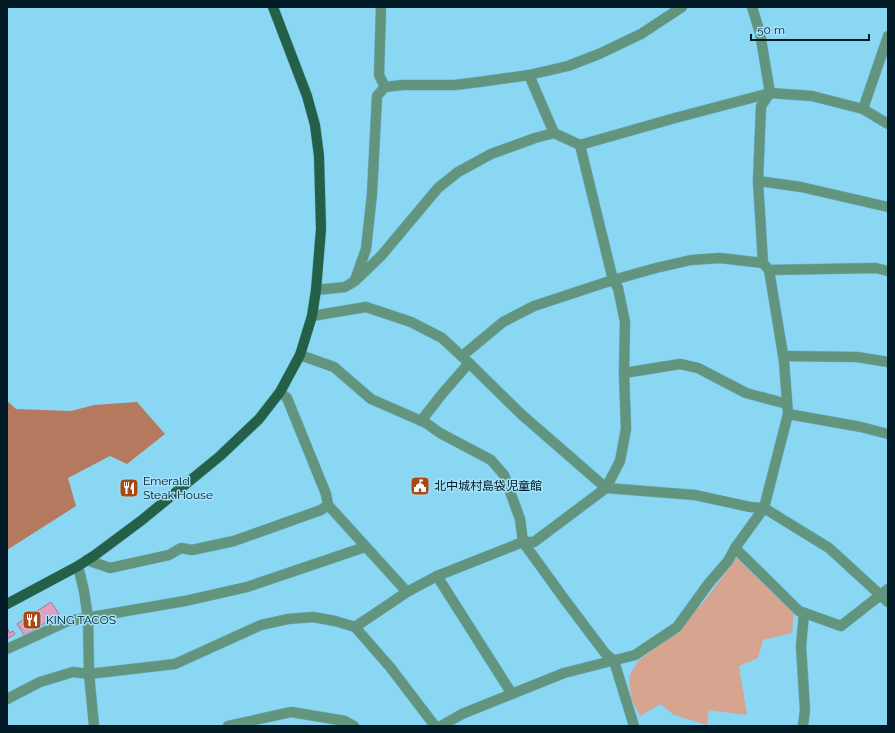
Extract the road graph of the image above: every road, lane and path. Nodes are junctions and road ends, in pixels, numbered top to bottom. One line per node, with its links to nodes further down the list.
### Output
1 (273, 7): 19 (main road)
2 (381, 7): 7 (street)
3 (682, 7): 6 (street)
4 (752, 7): 8 (street)
5 (888, 36): 9 (street)
6 (529, 75): 7 (street); 11 (street)
7 (385, 87): 18 (street)
8 (770, 93): 9 (street); 12 (street); 13 (street)
9 (863, 109): 10 (street)
10 (888, 124)
11 (554, 133): 12 (street); 18 (street)
12 (580, 144): 17 (street)
13 (758, 181): 14 (street); 15 (street)
14 (888, 207)
15 (766, 266): 16 (street); 17 (street); 22 (street)
16 (888, 271)
17 (613, 280): 23 (street); 25 (street)
18 (355, 281): 19 (street)
19 (316, 290): 20 (main road)
20 (312, 316): 21 (main road); 23 (street)
21 (300, 356): 26 (main road); 28 (street)
22 (783, 356): 24 (street); 27 (street)
23 (465, 360): 28 (street); 30 (street)
24 (888, 362)
25 (624, 373): 27 (street); 30 (street)
26 (280, 392): 31 (street); 36 (main road)
27 (787, 409): 29 (street); 32 (street)
28 (422, 421): 33 (street)
29 (888, 434)
30 (606, 488): 32 (street); 33 (street)
31 (328, 505): 34 (street); 36 (street)
32 (764, 508): 35 (street); 40 (street)
33 (524, 542): 38 (street); 46 (street)
34 (365, 547): 39 (street); 43 (street)
35 (735, 548): 42 (street); 46 (street)
36 (87, 560): 37 (main road)
37 (78, 566): 41 (main road); 43 (street)
38 (437, 576): 39 (street); 48 (street)
39 (407, 592): 44 (street)
40 (885, 595): 42 (street)
41 (7, 604)
42 (804, 613): 56 (street)
43 (88, 618): 45 (street); 47 (street)
44 (355, 627): 47 (street); 53 (street)
45 (7, 649)
46 (614, 661): 48 (street); 55 (street)
47 (90, 674): 49 (street); 50 (street)
48 (512, 694): 54 (street)
49 (7, 699)
50 (94, 726)
51 (228, 726): 52 (street)
52 (354, 726)
53 (434, 726)
54 (441, 726)
55 (634, 726)
56 (803, 726)

